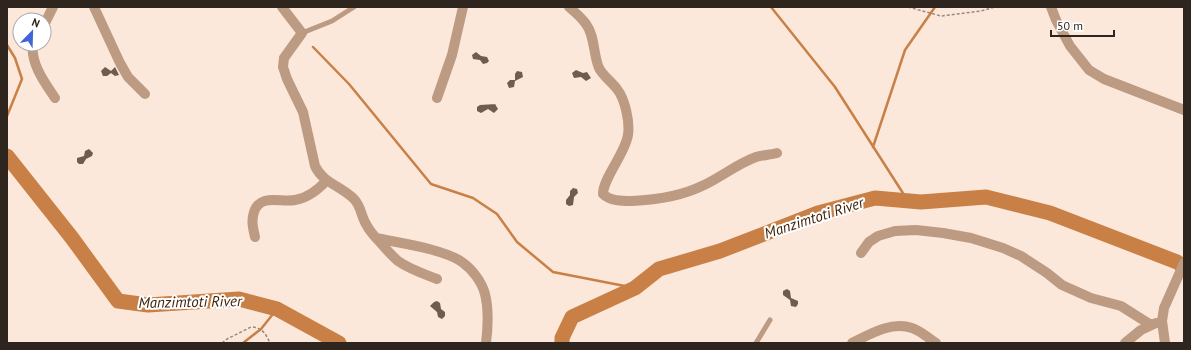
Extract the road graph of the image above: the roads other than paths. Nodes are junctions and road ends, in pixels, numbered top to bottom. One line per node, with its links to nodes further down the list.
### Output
1 (94, 7): 9 (street)
2 (282, 7): 7 (street)
3 (354, 7): 7 (lane)
4 (463, 7): 11 (street)
5 (569, 7): 13 (street)
6 (1052, 7): 12 (street)
7 (302, 33): 14 (street)
8 (33, 52): 10 (street)
9 (145, 94)
10 (55, 98)
11 (437, 98)
12 (1184, 110)
13 (777, 153)
14 (327, 180): 15 (street); 16 (street)
15 (255, 237)
16 (376, 238): 19 (street); 23 (street)
17 (861, 253): 22 (street)
18 (1183, 265): 21 (street)
19 (437, 279)
20 (770, 320): 24 (lane)
21 (1162, 321): 22 (street); 28 (street)
22 (1151, 325): 27 (street)
23 (486, 343)
24 (756, 343)
25 (852, 343): 26 (street)
26 (936, 343)
27 (1125, 343)
28 (1165, 343)

